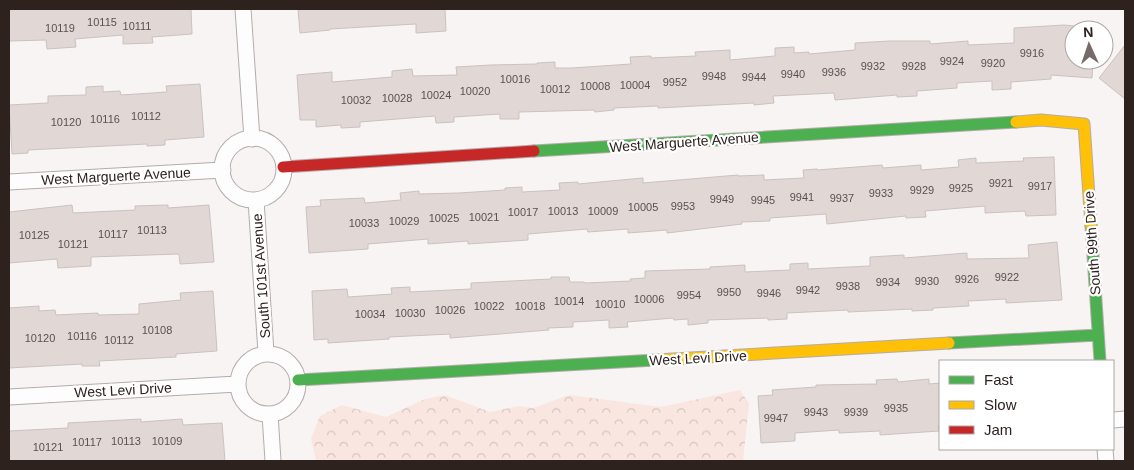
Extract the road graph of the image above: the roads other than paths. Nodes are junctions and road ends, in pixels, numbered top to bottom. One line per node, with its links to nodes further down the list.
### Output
1 (243, 9): 3 (street)
2 (1084, 124): 4 (street, West Marguerte Avenue); 8 (street, South 99th Drive)
3 (252, 139): 4 (street); 5 (street)
4 (283, 167): 7 (street)
5 (223, 170): 6 (street, West Marguerte Avenue); 7 (street)
6 (9, 182)
7 (256, 200): 9 (street, South 101st Avenue)
8 (1098, 335): 10 (street, South 99th Drive); 11 (street, West Levi Drive)
9 (266, 353): 11 (street); 12 (street)
10 (1100, 360)
11 (298, 380): 14 (street)
12 (237, 384): 13 (street, West Levi Drive); 14 (street)
13 (9, 397)
14 (270, 414): 15 (street)
15 (273, 461)

